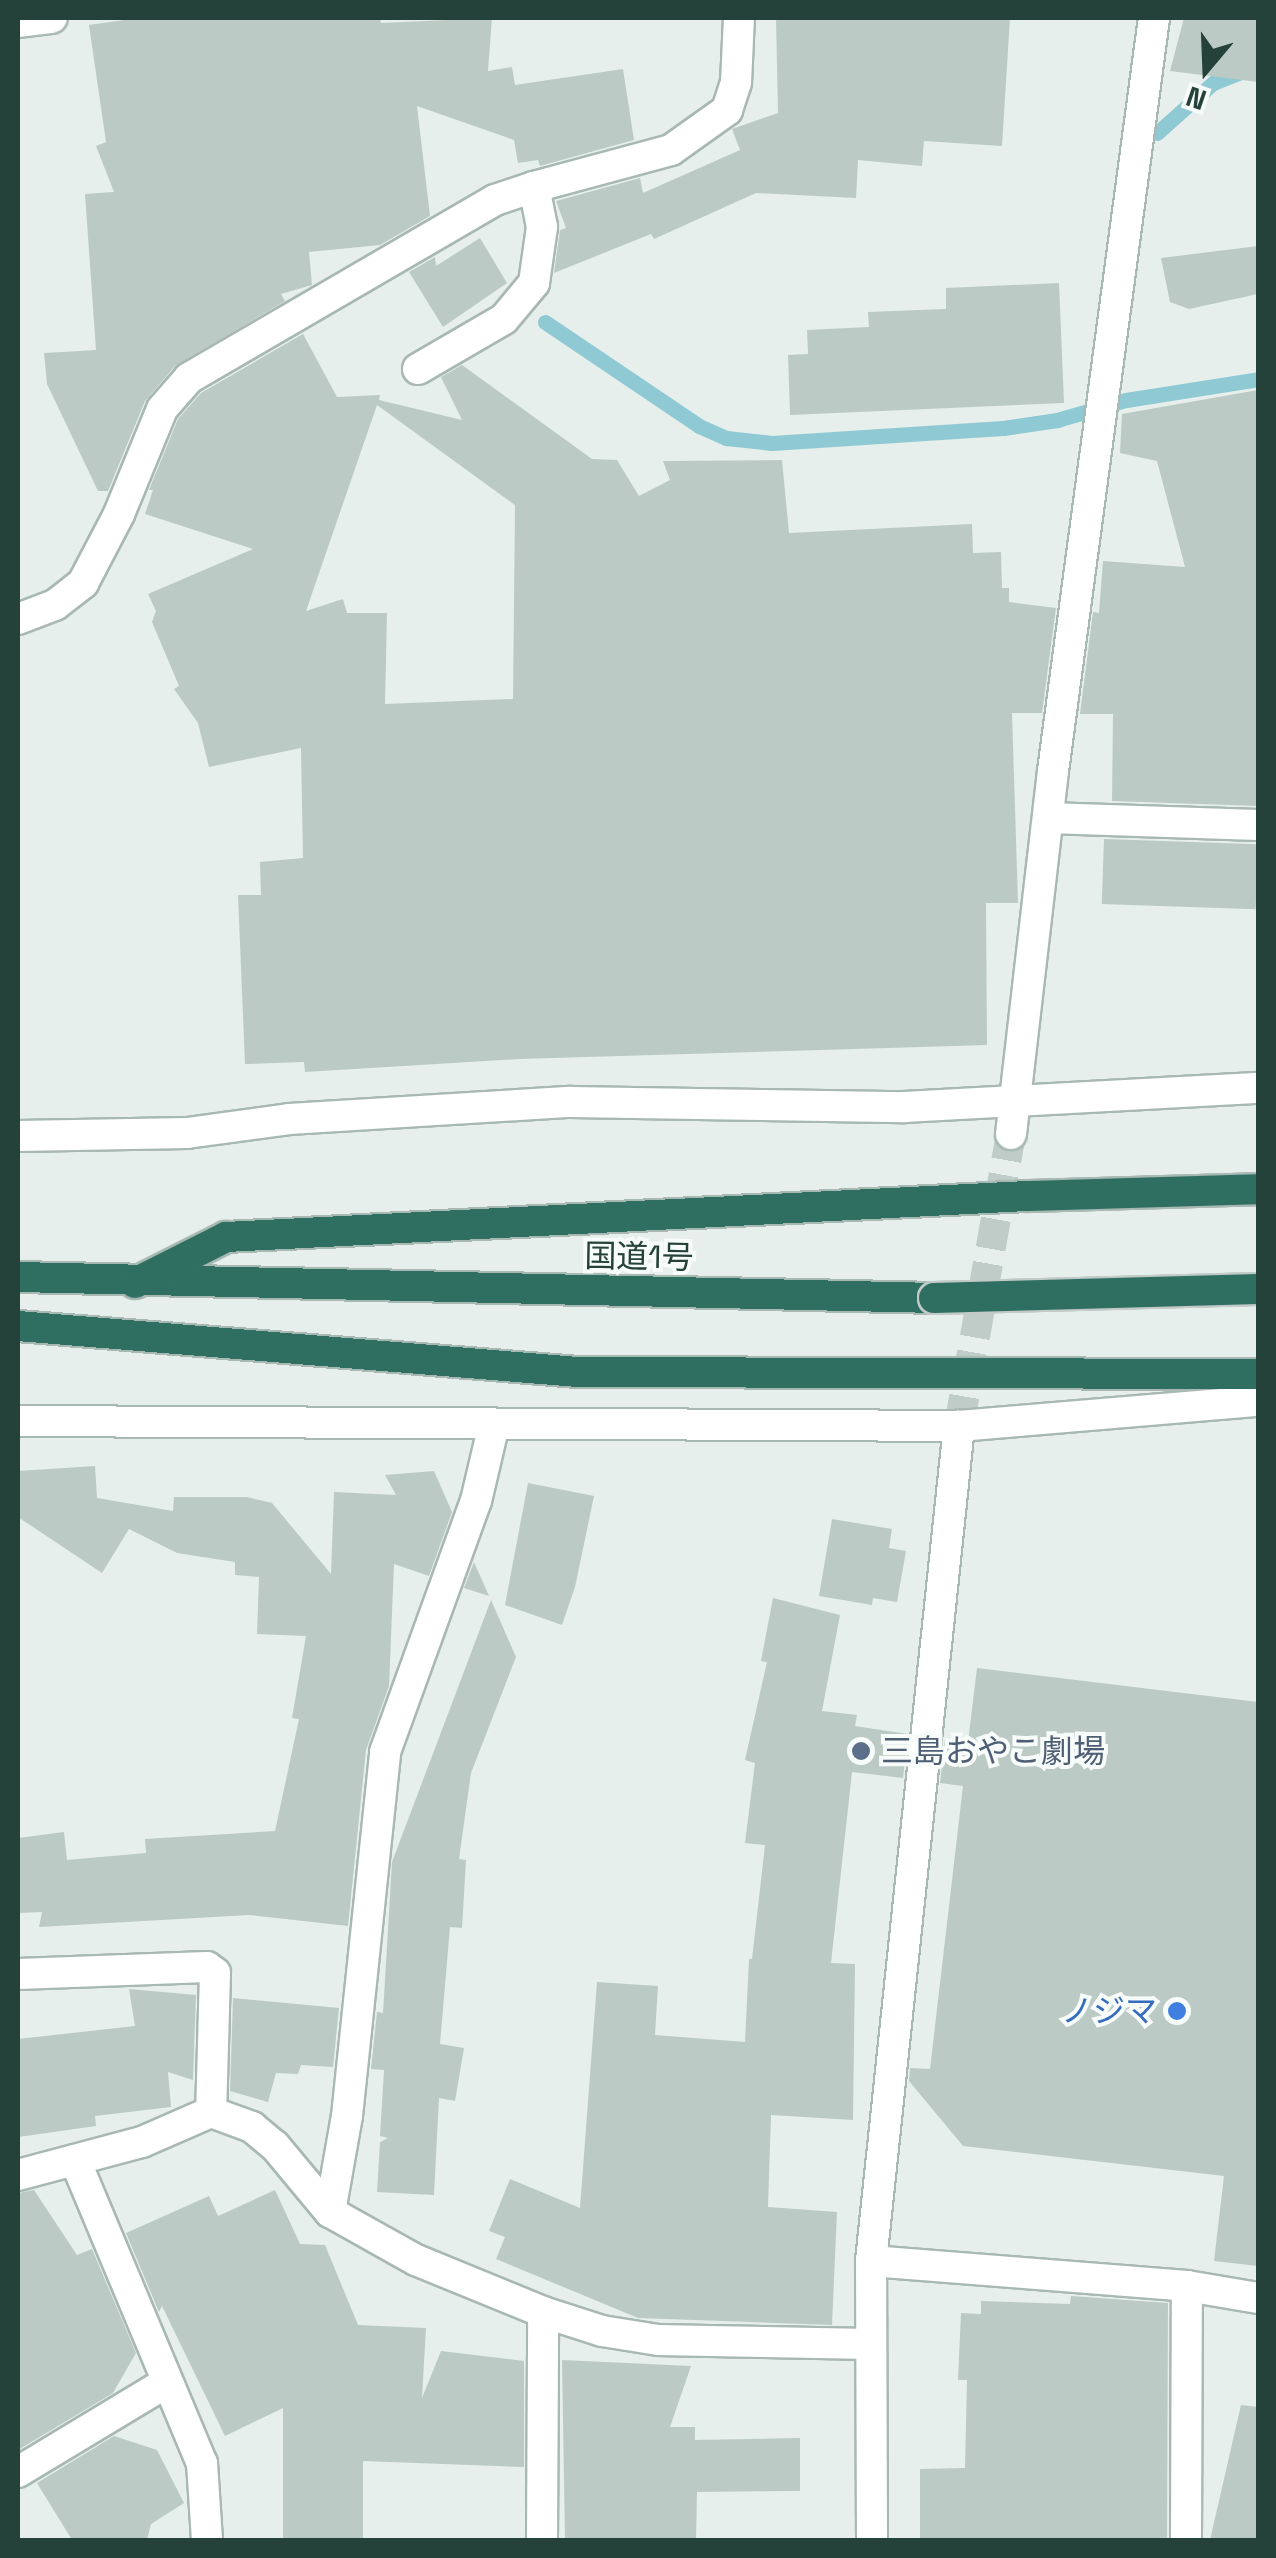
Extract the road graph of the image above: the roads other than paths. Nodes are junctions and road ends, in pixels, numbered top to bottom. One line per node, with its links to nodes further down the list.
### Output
1 (52, 18): 4 (street)
2 (740, 18): 5 (street)
3 (1154, 18): 8 (street)
4 (18, 22)
5 (534, 187): 6 (street); 7 (street)
6 (418, 369)
7 (18, 619)
8 (1048, 818): 9 (street); 11 (street)
9 (1258, 825)
10 (1258, 1088): 11 (street)
11 (1016, 1100): 12 (street); 13 (street)
12 (1011, 1134)
13 (18, 1136)
14 (1258, 1189): 16 (highway)
15 (18, 1277): 16 (highway, 国道1号)
16 (135, 1283): 17 (highway, 国道1号, bridge)
17 (1258, 1289)
18 (18, 1326): 19 (highway)
19 (1258, 1374)
20 (1258, 1401): 23 (street)
21 (18, 1421): 22 (street)
22 (494, 1424): 23 (street); 28 (street)
23 (960, 1426): 29 (street)
24 (18, 1974): 25 (street)
25 (210, 2112): 26 (street); 28 (street)
26 (75, 2160): 27 (street); 34 (street)
27 (18, 2175)
28 (330, 2212): 32 (street)
29 (871, 2261): 30 (street); 33 (street)
30 (1187, 2286): 31 (street); 39 (street)
31 (1258, 2298)
32 (543, 2312): 33 (street); 37 (street)
33 (869, 2344): 38 (street)
34 (167, 2382): 35 (street); 36 (street)
35 (18, 2472)
36 (208, 2540)
37 (542, 2540)
38 (872, 2540)
39 (1186, 2540)

